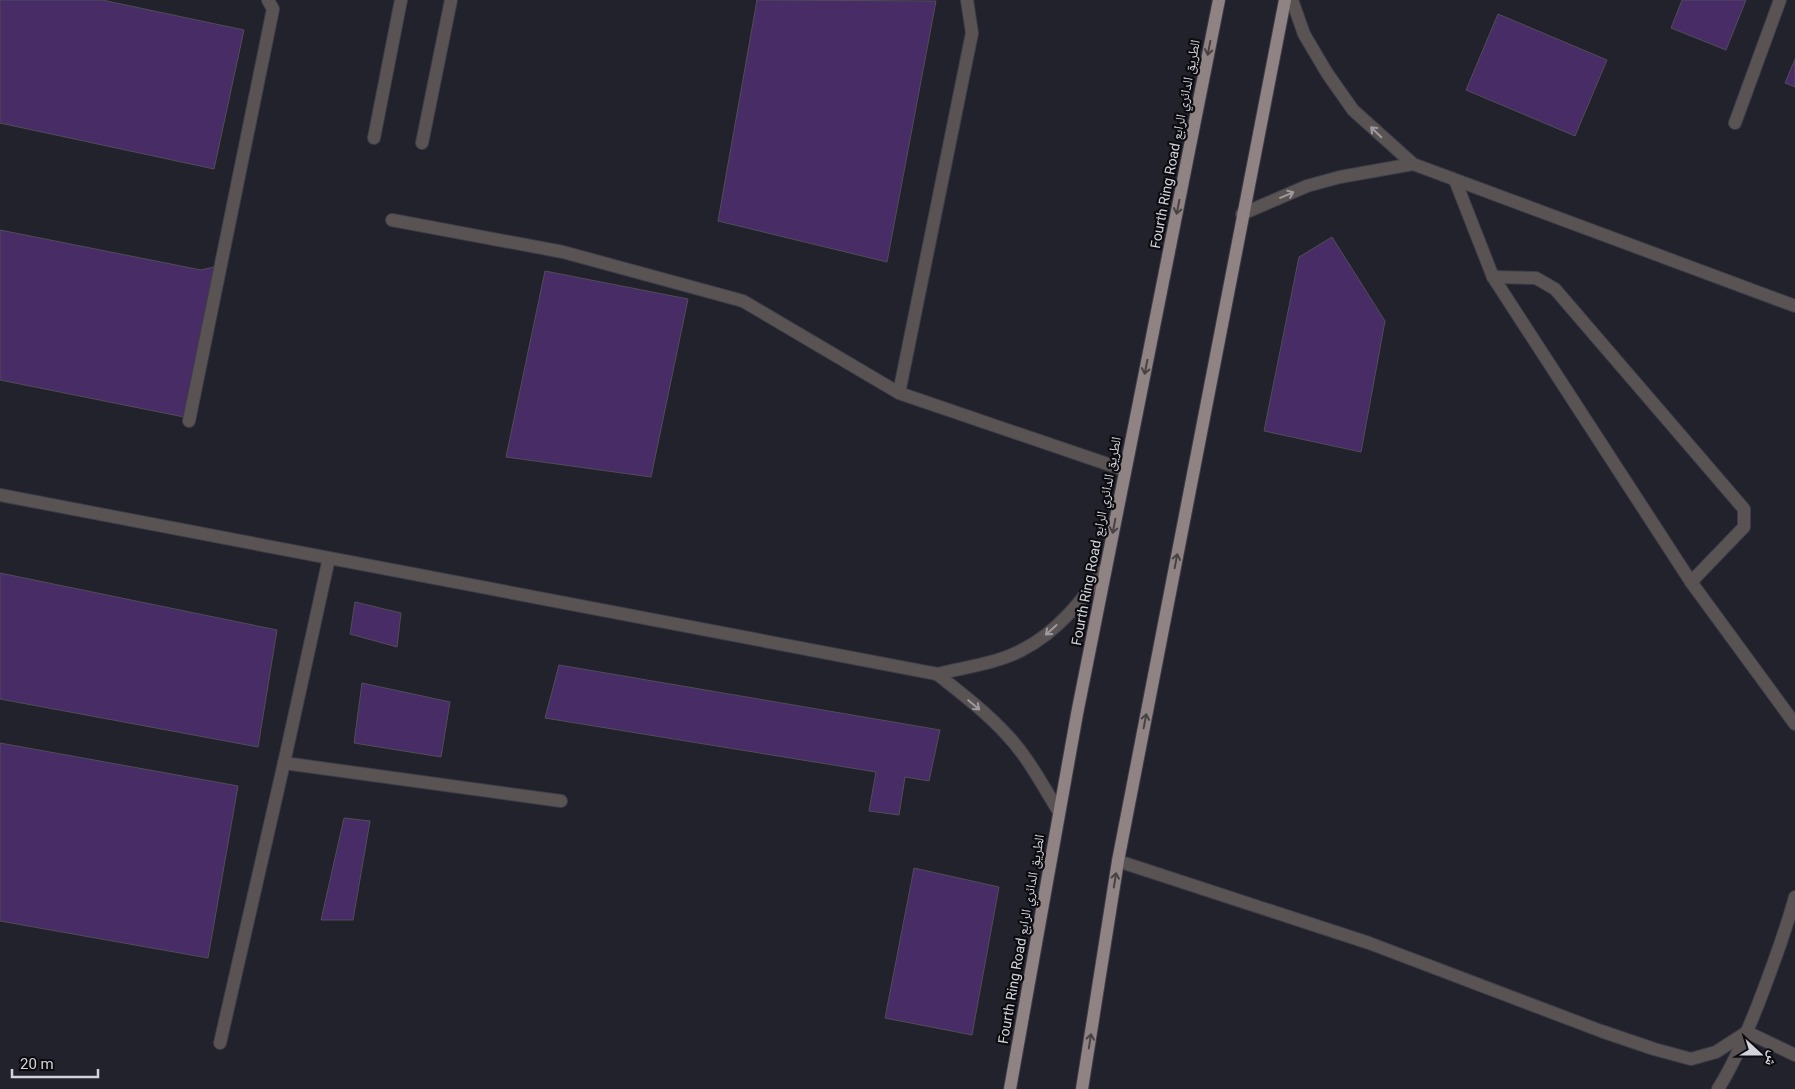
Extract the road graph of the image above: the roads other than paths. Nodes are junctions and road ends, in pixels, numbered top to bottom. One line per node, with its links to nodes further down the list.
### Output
1 (268, 0): 19 (street)
2 (402, 0): 10 (street)
3 (450, 0): 11 (street)
4 (967, 0): 18 (street)
5 (1219, 0): 20 (main road, Fourth Ring Road الطريق الدائري الرابع, one-way to 20)
6 (1285, 0): 14 (main road)
7 (1292, 0): 12 (street, one-way to 7)
8 (1780, 0): 9 (street)
9 (1735, 123)
10 (374, 138)
11 (422, 143)
12 (1413, 164): 13 (street); 14 (street, one-way to 12)
13 (1456, 180): 16 (street); 17 (street)
14 (1242, 214): 30 (main road, one-way to 14)
15 (392, 220): 18 (street)
16 (1493, 278): 24 (street); 24 (street)
17 (1795, 306)
18 (899, 392): 20 (street)
19 (189, 421)
20 (1125, 470): 23 (main road, Fourth Ring Road الطريق الدائري الرابع, one-way to 23)
21 (0, 495): 22 (street)
22 (329, 558): 25 (street); 27 (street)
23 (1106, 567): 25 (street, one-way to 25); 29 (main road, Fourth Ring Road الطريق الدائري الرابع)
24 (1691, 582): 26 (street)
25 (937, 674): 29 (street, one-way to 29)
26 (1795, 724)
27 (284, 763): 28 (street); 33 (street)
28 (561, 801)
29 (1059, 812): 35 (main road, Fourth Ring Road الطريق الدائري الرابع)
30 (1118, 861): 32 (street); 36 (main road, one-way to 30)
31 (1795, 897): 32 (street)
32 (1747, 1032): 34 (street); 37 (street)
33 (220, 1043)
34 (1795, 1055)
35 (1010, 1089)
36 (1082, 1089)
37 (1718, 1089)

